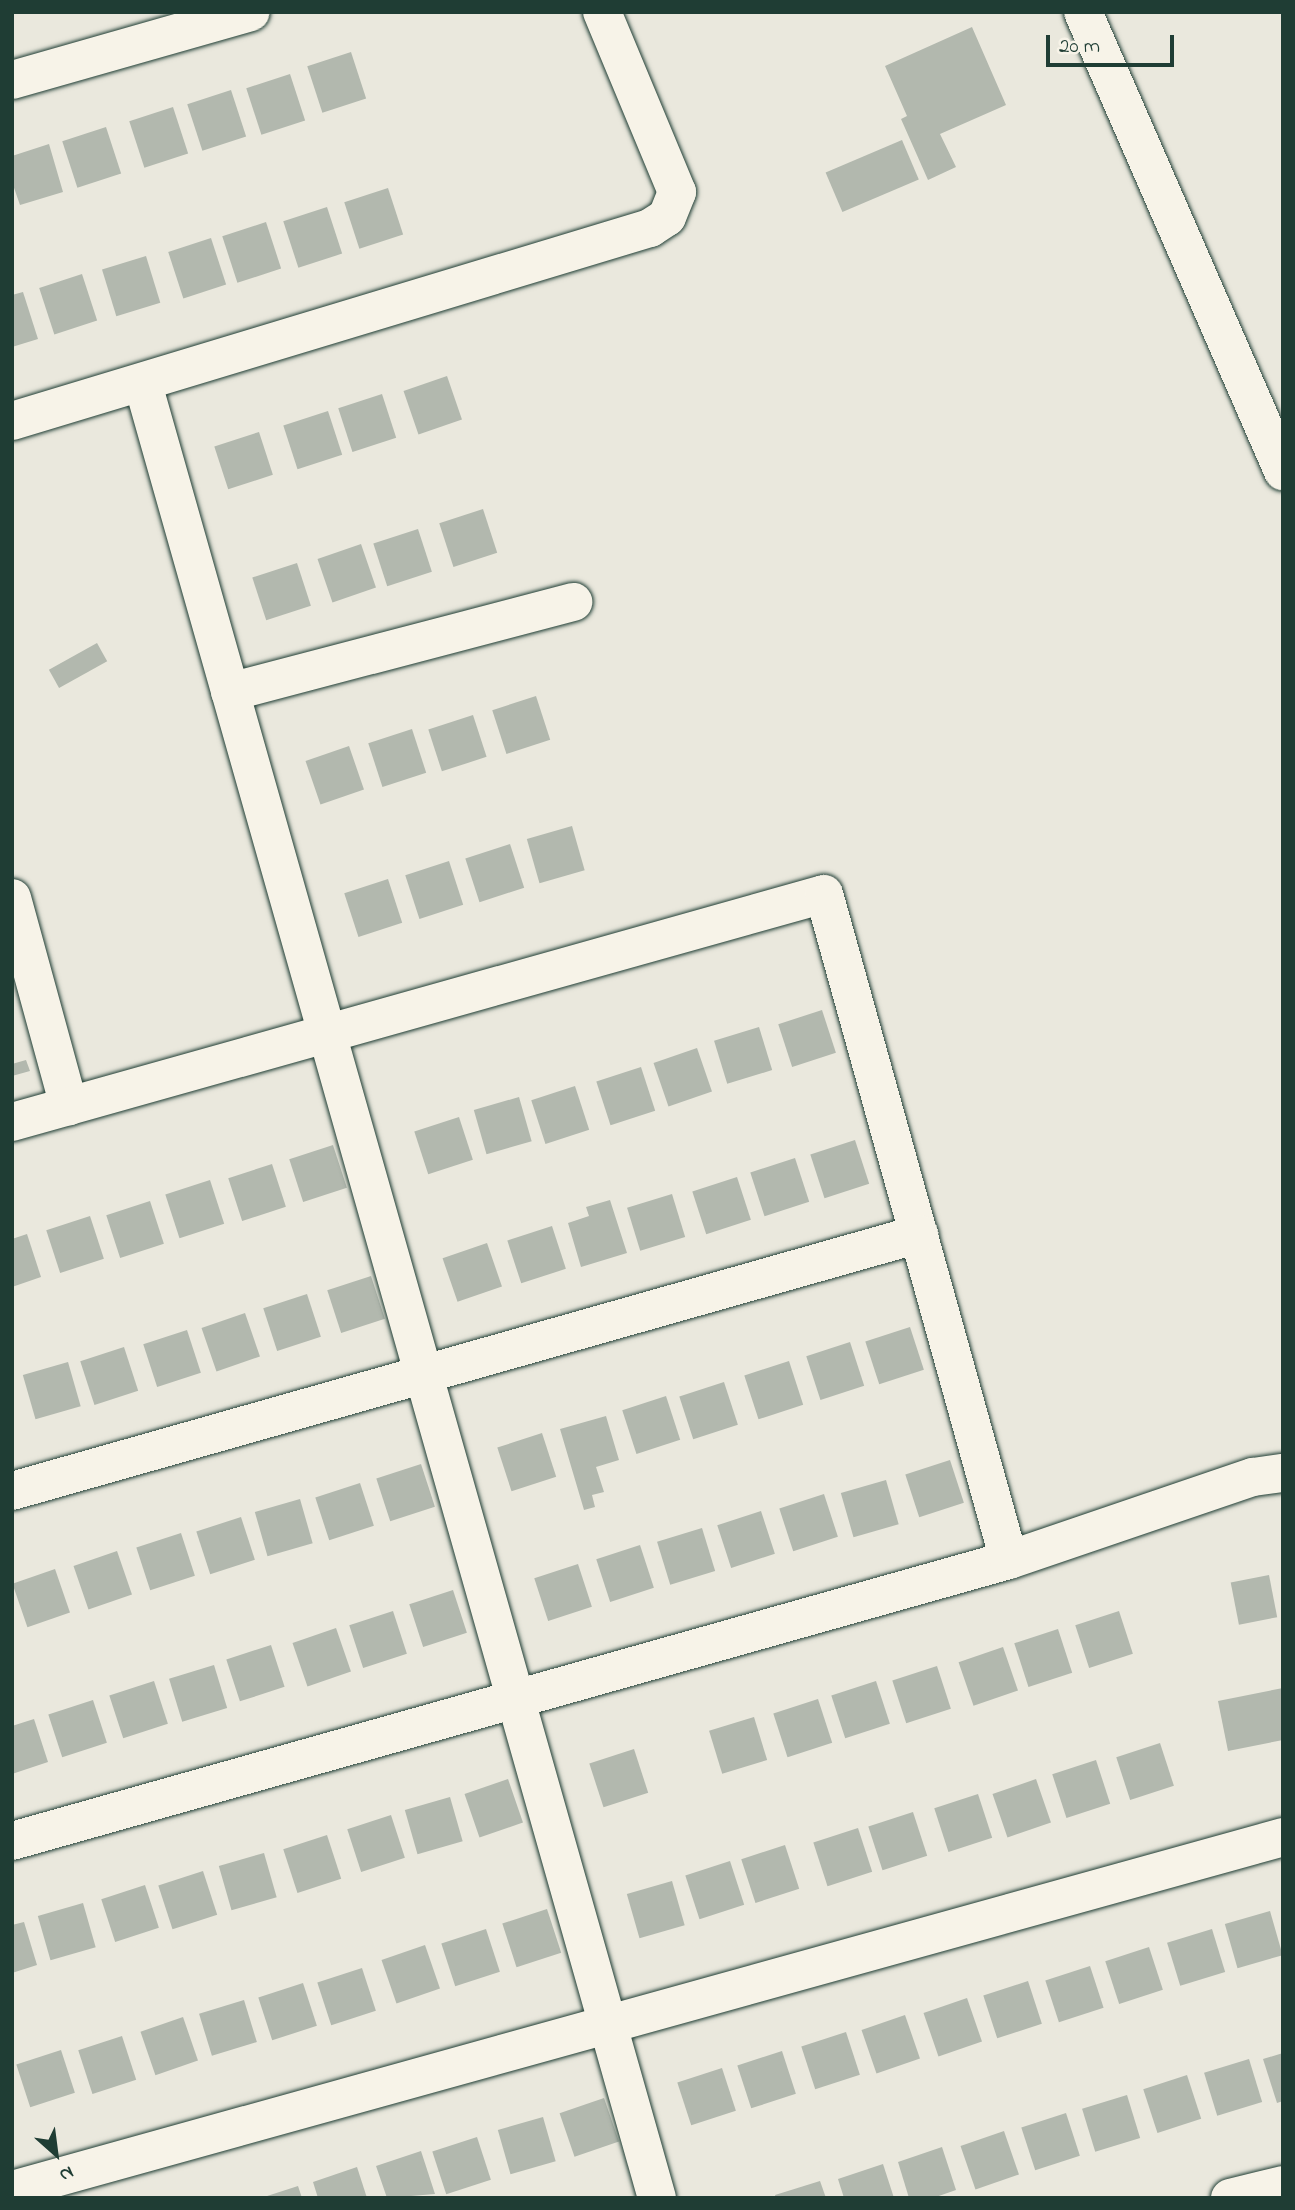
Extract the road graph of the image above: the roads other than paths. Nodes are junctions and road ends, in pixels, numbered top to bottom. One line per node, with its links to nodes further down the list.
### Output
1 (251, 12): 4 (street)
2 (602, 12): 5 (street)
3 (1083, 12): 7 (street)
4 (12, 80)
5 (143, 384): 6 (street); 9 (street)
6 (12, 421)
7 (1283, 471)
8 (573, 602): 9 (street)
9 (230, 692): 11 (street)
10 (12, 898): 12 (street)
11 (327, 1034): 12 (street); 14 (street); 15 (street)
12 (69, 1106): 13 (street)
13 (12, 1122)
14 (919, 1234): 15 (street); 18 (street)
15 (424, 1374): 17 (street); 19 (street)
16 (1283, 1473): 18 (street)
17 (12, 1490)
18 (1009, 1560): 19 (street)
19 (516, 1700): 21 (street); 22 (street)
20 (1283, 1838): 22 (street)
21 (12, 1841)
22 (607, 2022): 24 (street); 25 (street)
23 (1283, 2185): 26 (street)
24 (12, 2189)
25 (657, 2198)
26 (1230, 2198)

